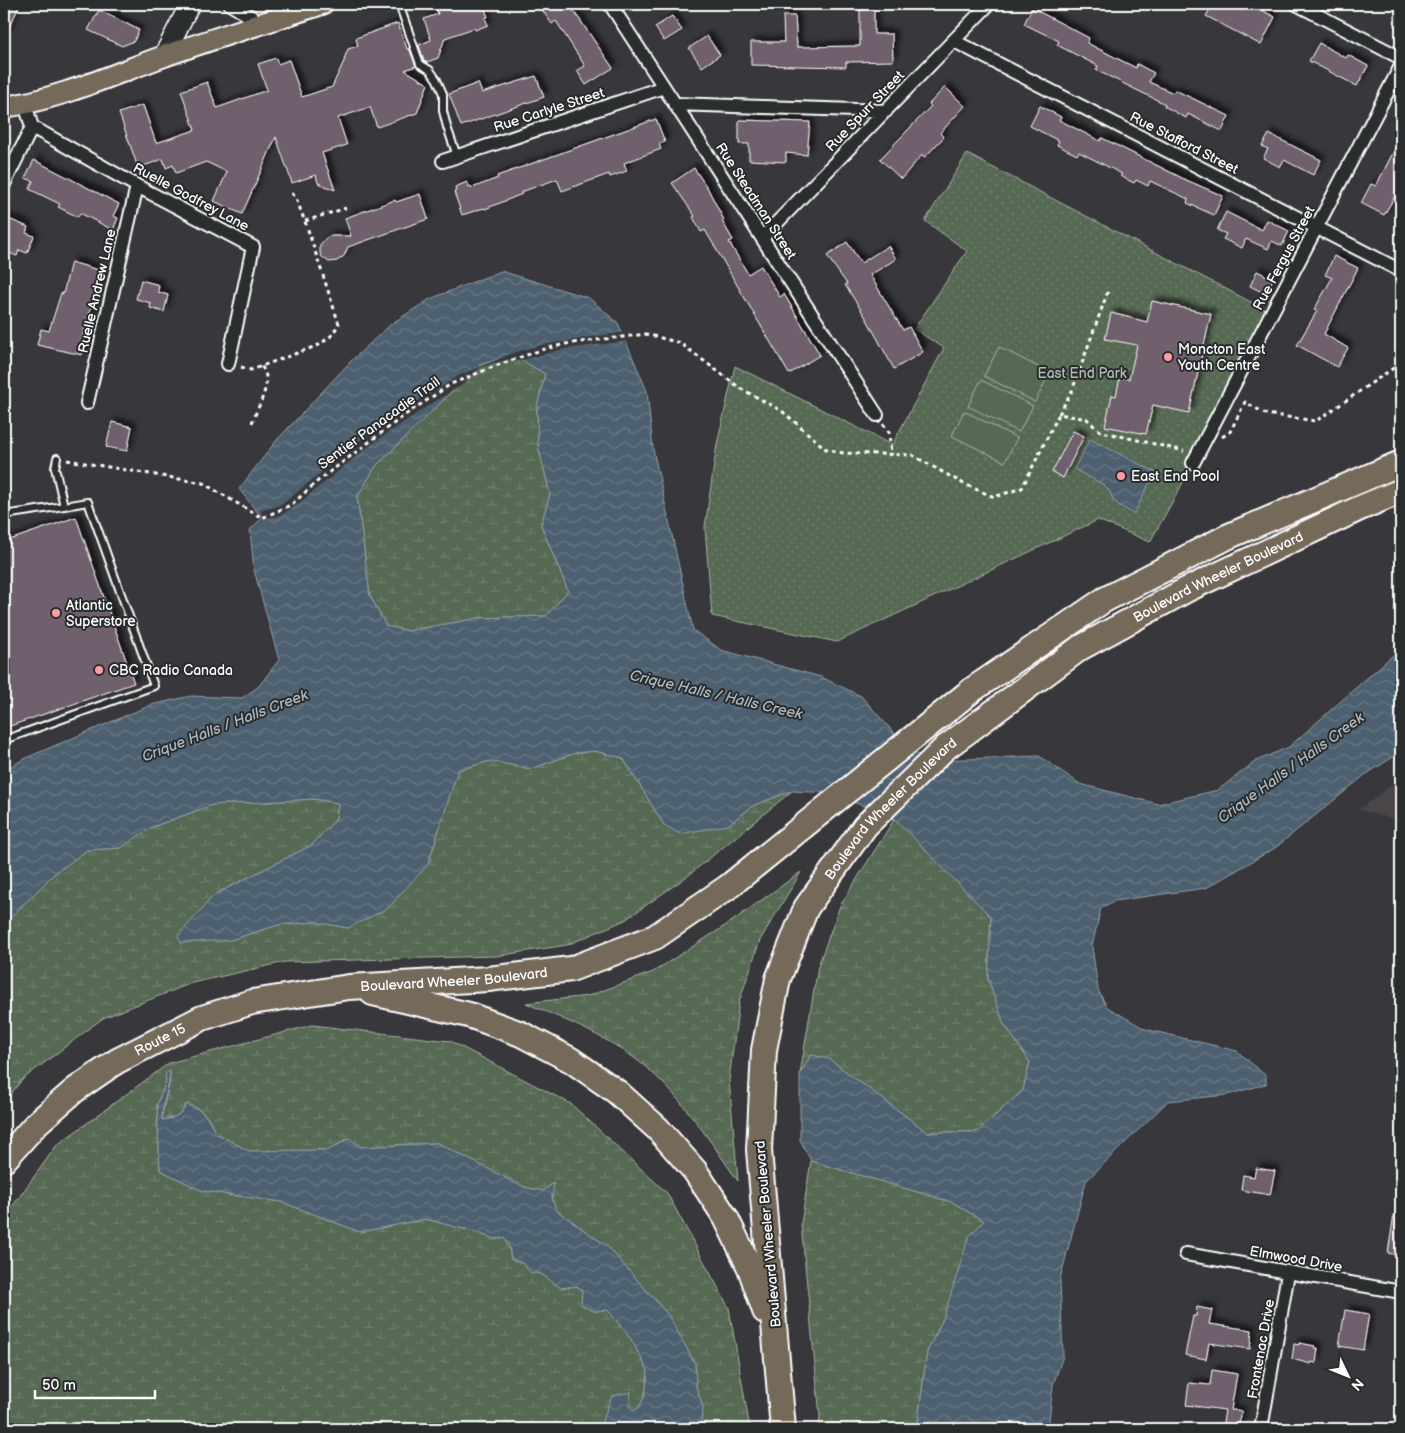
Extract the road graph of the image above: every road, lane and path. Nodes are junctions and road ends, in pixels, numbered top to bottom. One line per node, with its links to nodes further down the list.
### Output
1 (190, 4): 10 (main road)
2 (230, 4): 8 (street)
3 (322, 4): 8 (main road)
4 (399, 4): 19 (lane)
5 (610, 4): 13 (street, Rue Steadman Street)
6 (990, 4): 9 (street, Rue Spurr Street)
7 (1296, 4): 11 (street)
8 (263, 24): 10 (main road)
9 (954, 41): 17 (street, Rue Spurr Street); 26 (street, Rue Stafford Street)
10 (163, 57): 14 (main road)
11 (1401, 58)
12 (1401, 66): 26 (street, Rue Fergus Street)
13 (664, 87): 15 (street, Rue Steadman Street); 19 (street, Rue Carlyle Street)
14 (25, 104): 16 (main road); 18 (street)
15 (675, 104): 17 (street); 27 (street, Rue Steadman Street)
16 (4, 107)
17 (886, 111): 27 (street, Rue Spurr Street)
18 (32, 127): 21 (street); 22 (street, Ruelle Godfrey Lane)
19 (457, 156): 20 (street, Rue Carlyle Street)
20 (443, 161)
21 (4, 184)
22 (137, 186): 31 (street, Ruelle Godfrey Lane); 33 (street, Ruelle Andrew Lane)
23 (290, 191): 25 (path)
24 (346, 208): 25 (path)
25 (305, 221): 32 (path)
26 (1317, 228): 28 (street, Rue Stafford Street); 39 (street, Rue Fergus Street)
27 (762, 238): 35 (street, Rue Steadman Street)
28 (1401, 271)
29 (1108, 291): 34 (path, Sentier Panacadie Trail)
30 (1401, 363): 39 (path)
31 (228, 364): 32 (path)
32 (260, 366): 36 (path)
33 (87, 403)
34 (1059, 414): 37 (path, Sentier Panacadie Trail); 39 (path)
35 (877, 415): 37 (path)
36 (252, 423)
37 (891, 454): 38 (path, Sentier Panacadie Trail)
38 (57, 458): 42 (lane)
39 (1196, 459)
40 (1401, 463): 45 (highway, Boulevard Wheeler Boulevard)
41 (1401, 491): 50 (highway, Boulevard Wheeler Boulevard)
42 (64, 506): 43 (lane); 44 (lane)
43 (4, 515)
44 (4, 740)
45 (349, 987): 46 (highway, Route 15); 50 (highway)
46 (4, 1160)
47 (1186, 1254): 48 (street, Elmwood Drive)
48 (1288, 1273): 49 (street, Elmwood Drive); 52 (street, Frontenac Drive)
49 (1401, 1292)
50 (780, 1376): 51 (highway)
51 (783, 1429)
52 (1262, 1429)

